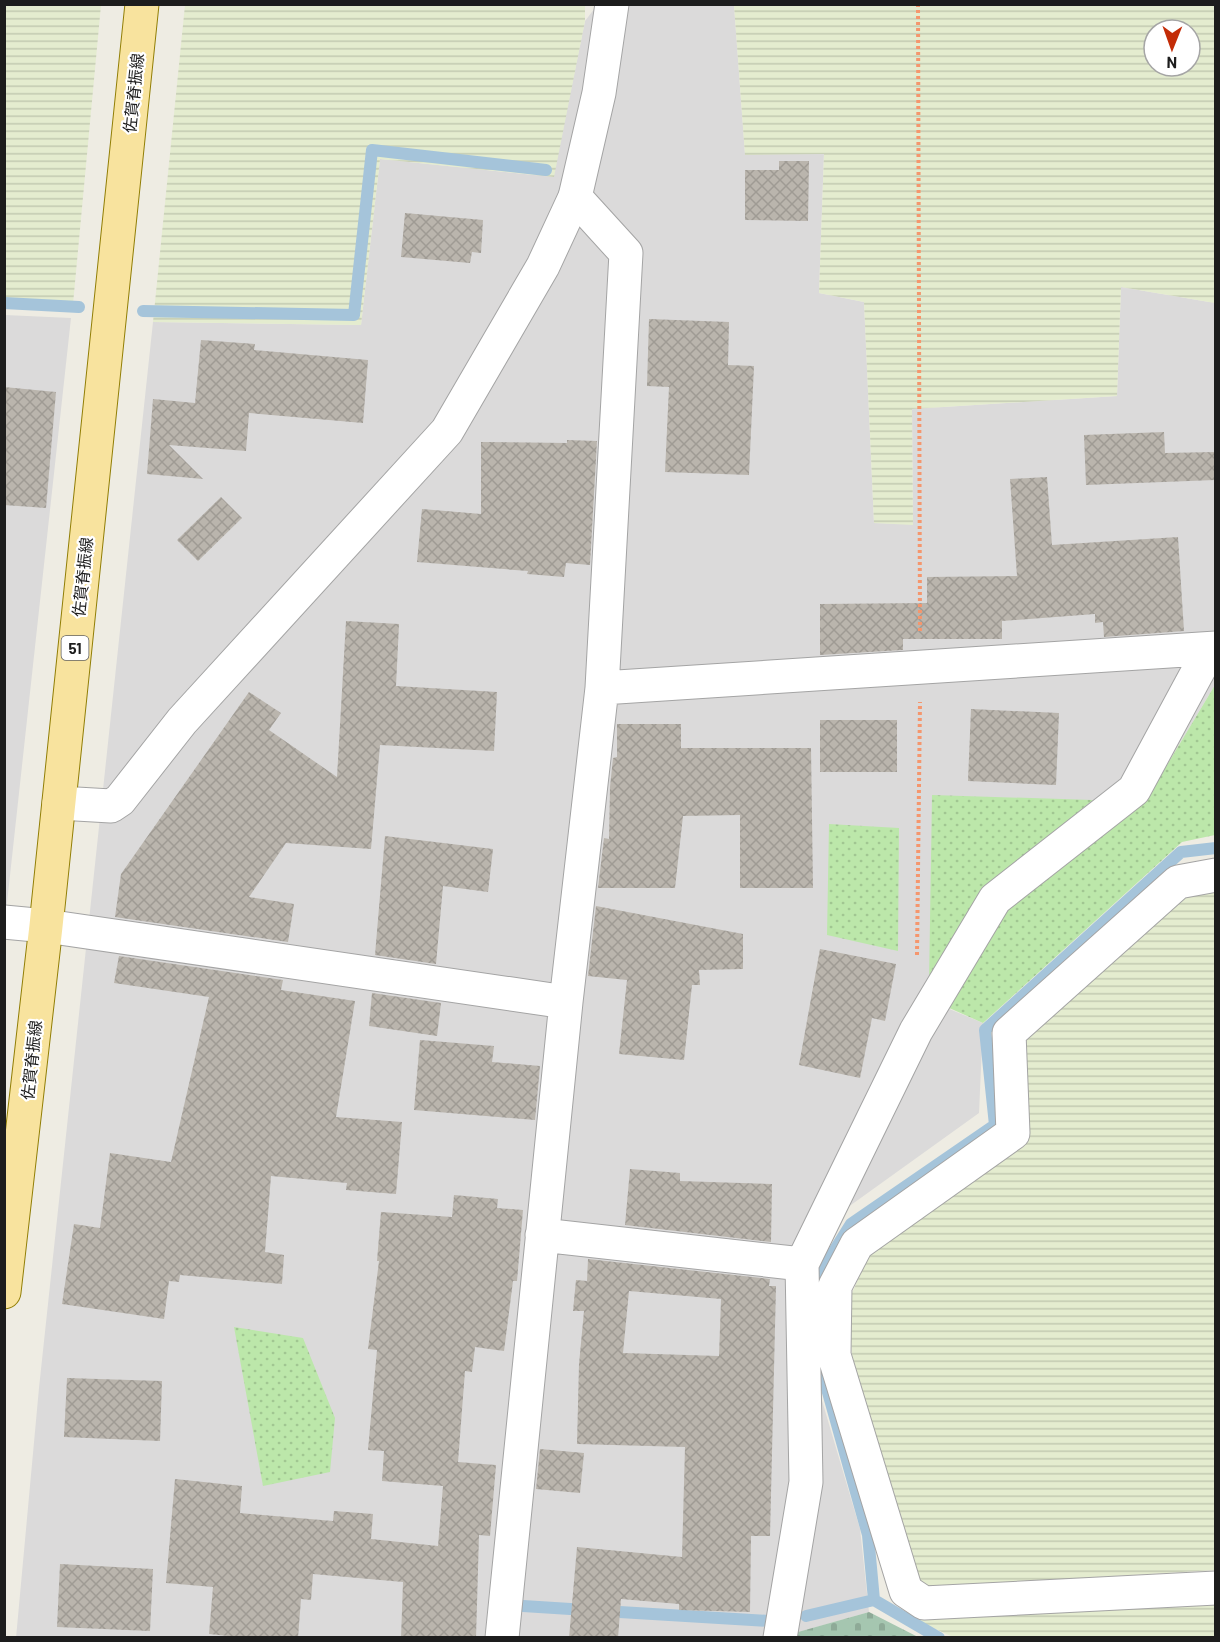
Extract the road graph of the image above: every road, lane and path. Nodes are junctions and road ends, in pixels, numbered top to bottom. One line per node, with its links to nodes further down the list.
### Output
1 (142, 4): 8 (main road, 佐賀脊振線 / 51)
2 (612, 4): 4 (street)
3 (918, 4): 6 (path)
4 (574, 197): 7 (street); 8 (street)
5 (1213, 648): 6 (street); 15 (street)
6 (920, 668): 7 (street); 12 (path)
7 (602, 688): 13 (street)
8 (59, 803): 11 (main road, 佐賀脊振線 / 51)
9 (1215, 874): 17 (street)
10 (4, 922): 11 (street)
11 (46, 926): 13 (street); 16 (main road, 佐賀脊振線 / 51)
12 (917, 961)
13 (566, 1002): 14 (street)
14 (542, 1235): 15 (street); 18 (street)
15 (802, 1264): 19 (street)
16 (4, 1292)
17 (1215, 1588)
18 (502, 1638)
19 (780, 1638)

